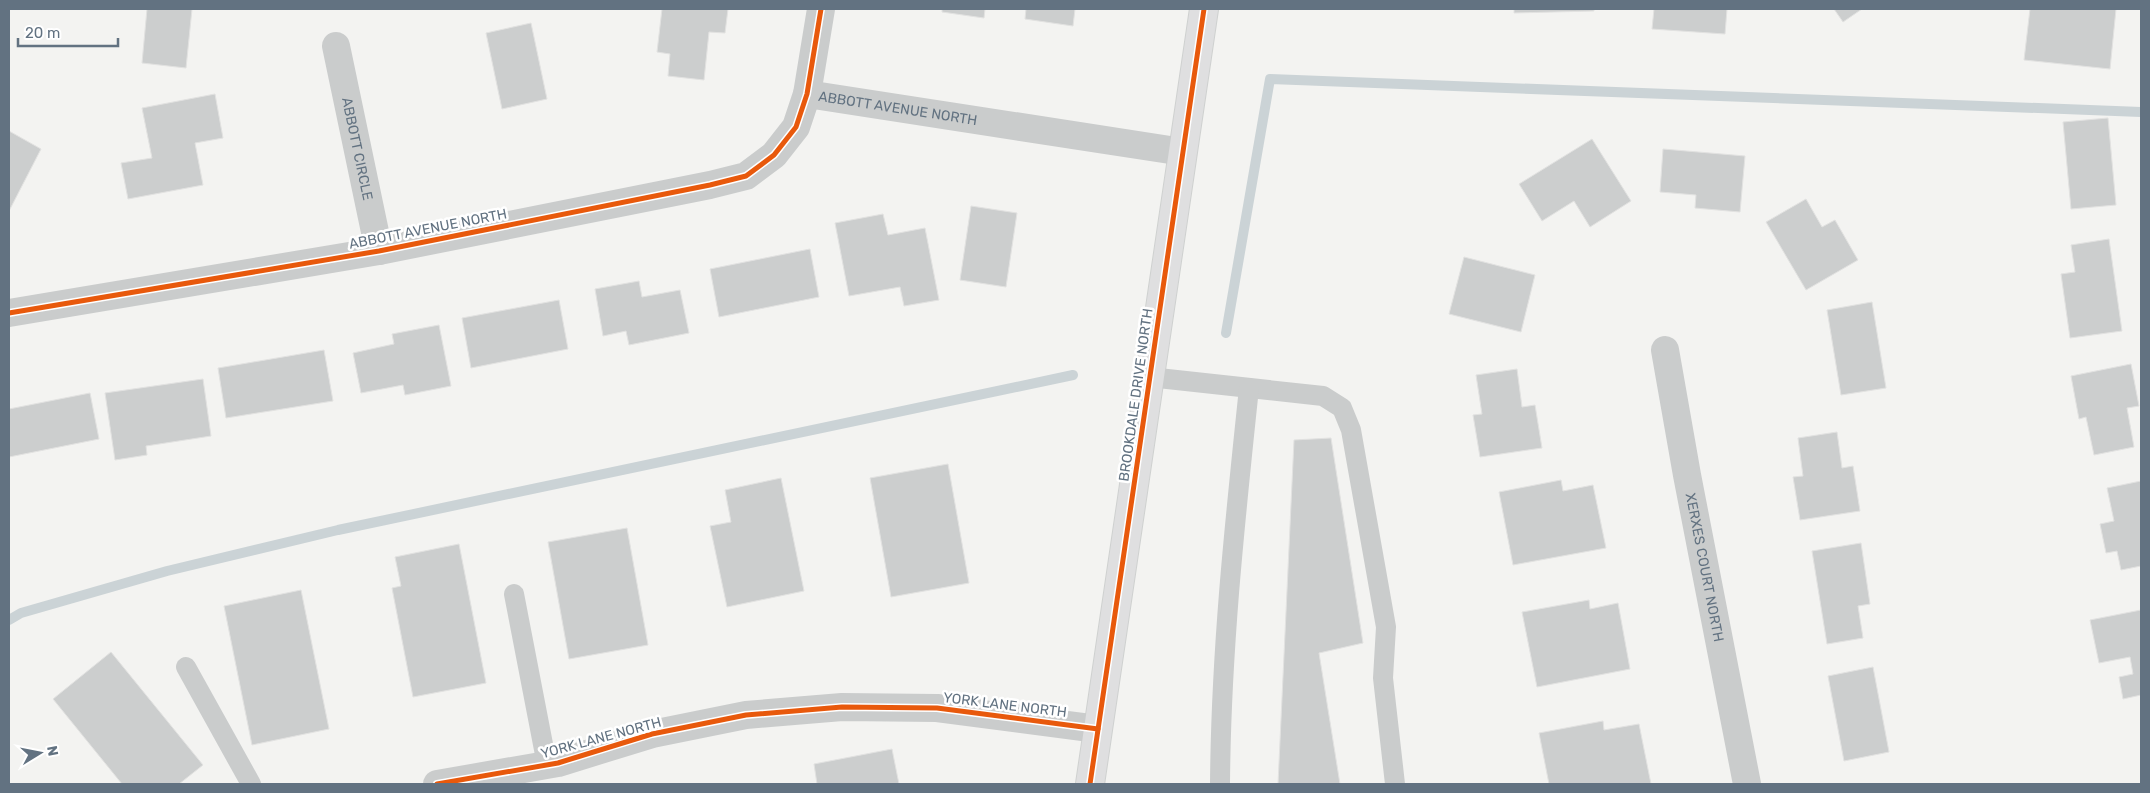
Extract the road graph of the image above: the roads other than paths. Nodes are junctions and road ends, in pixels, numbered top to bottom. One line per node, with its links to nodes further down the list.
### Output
1 (821, 9): 4 (street)
2 (1204, 9): 5 (street, BROOKDALE DRIVE NORTH)
3 (336, 46): 6 (street, ABBOTT CIRCLE)
4 (807, 94): 5 (street, ABBOTT AVENUE NORTH); 6 (street, ABBOTT AVENUE NORTH)
5 (1183, 152): 9 (street, BROOKDALE DRIVE NORTH)
6 (379, 251): 7 (street, ABBOTT AVENUE NORTH)
7 (9, 314)
8 (1665, 350): 20 (street, XERXES COURT NORTH)
9 (1150, 377): 10 (lane); 13 (street, BROOKDALE DRIVE NORTH)
10 (1249, 388): 18 (lane); 19 (lane)
11 (514, 594): 14 (lane)
12 (186, 667): 15 (lane)
13 (1098, 729): 14 (street, YORK LANE NORTH); 17 (street, BROOKDALE DRIVE NORTH)
14 (556, 771): 16 (street, YORK LANE NORTH)
15 (251, 784)
16 (437, 784)
17 (1090, 784)
18 (1220, 784)
19 (1395, 784)
20 (1747, 784)

